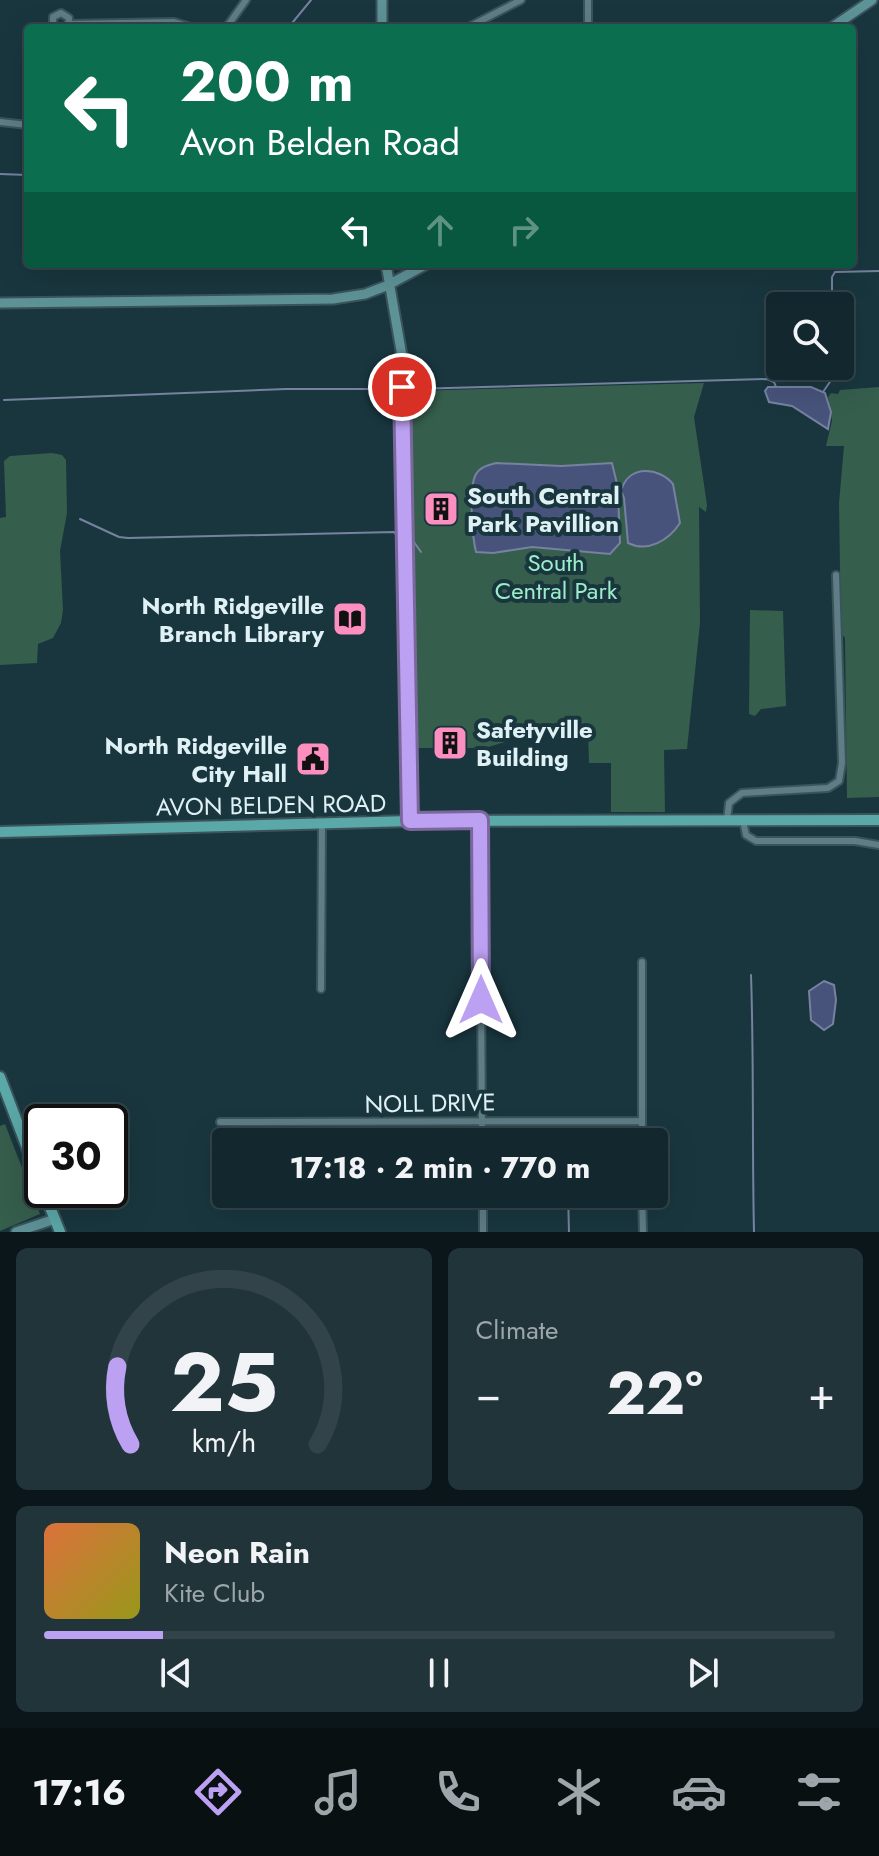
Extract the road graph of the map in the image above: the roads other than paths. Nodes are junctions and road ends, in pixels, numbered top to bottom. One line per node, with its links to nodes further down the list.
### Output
1 (246, 0): 10 (street)
2 (382, 0): 11 (street)
3 (521, 0): 12 (street)
4 (588, 0): 13 (street)
5 (872, 0): 14 (street)
6 (53, 24): 7 (street)
7 (69, 24)
8 (122, 24): 9 (street)
9 (181, 24)
10 (229, 24)
11 (382, 24)
12 (475, 24)
13 (588, 24)
14 (837, 24)
15 (0, 122): 16 (street)
16 (24, 125)
17 (386, 268): 19 (street)
18 (419, 268): 19 (street)
19 (387, 285): 20 (street); 26 (street)
20 (0, 303)
21 (836, 575): 23 (street)
22 (480, 820): 23 (main road, AVON BELDEN ROAD); 26 (main road, AVON BELDEN ROAD); 33 (street)
23 (727, 820): 24 (main road, AVON BELDEN ROAD)
24 (743, 820): 25 (main road, AVON BELDEN ROAD); 29 (street)
25 (879, 820)
26 (410, 821): 27 (main road, AVON BELDEN ROAD)
27 (322, 823): 28 (main road, AVON BELDEN ROAD); 31 (street)
28 (0, 832)
29 (879, 845)
30 (642, 962): 34 (street)
31 (321, 989)
32 (0, 1077): 38 (main road)
33 (482, 1120): 34 (street, NOLL DRIVE); 35 (street, NOLL DRIVE); 36 (street)
34 (641, 1121): 37 (street)
35 (220, 1122)
36 (482, 1128)
37 (641, 1128)
38 (24, 1140)
39 (51, 1208): 42 (main road)
40 (483, 1208): 45 (street)
41 (642, 1208): 46 (street)
42 (55, 1219): 43 (street); 44 (main road)
43 (16, 1232)
44 (60, 1232)
45 (483, 1232)
46 (643, 1232)

